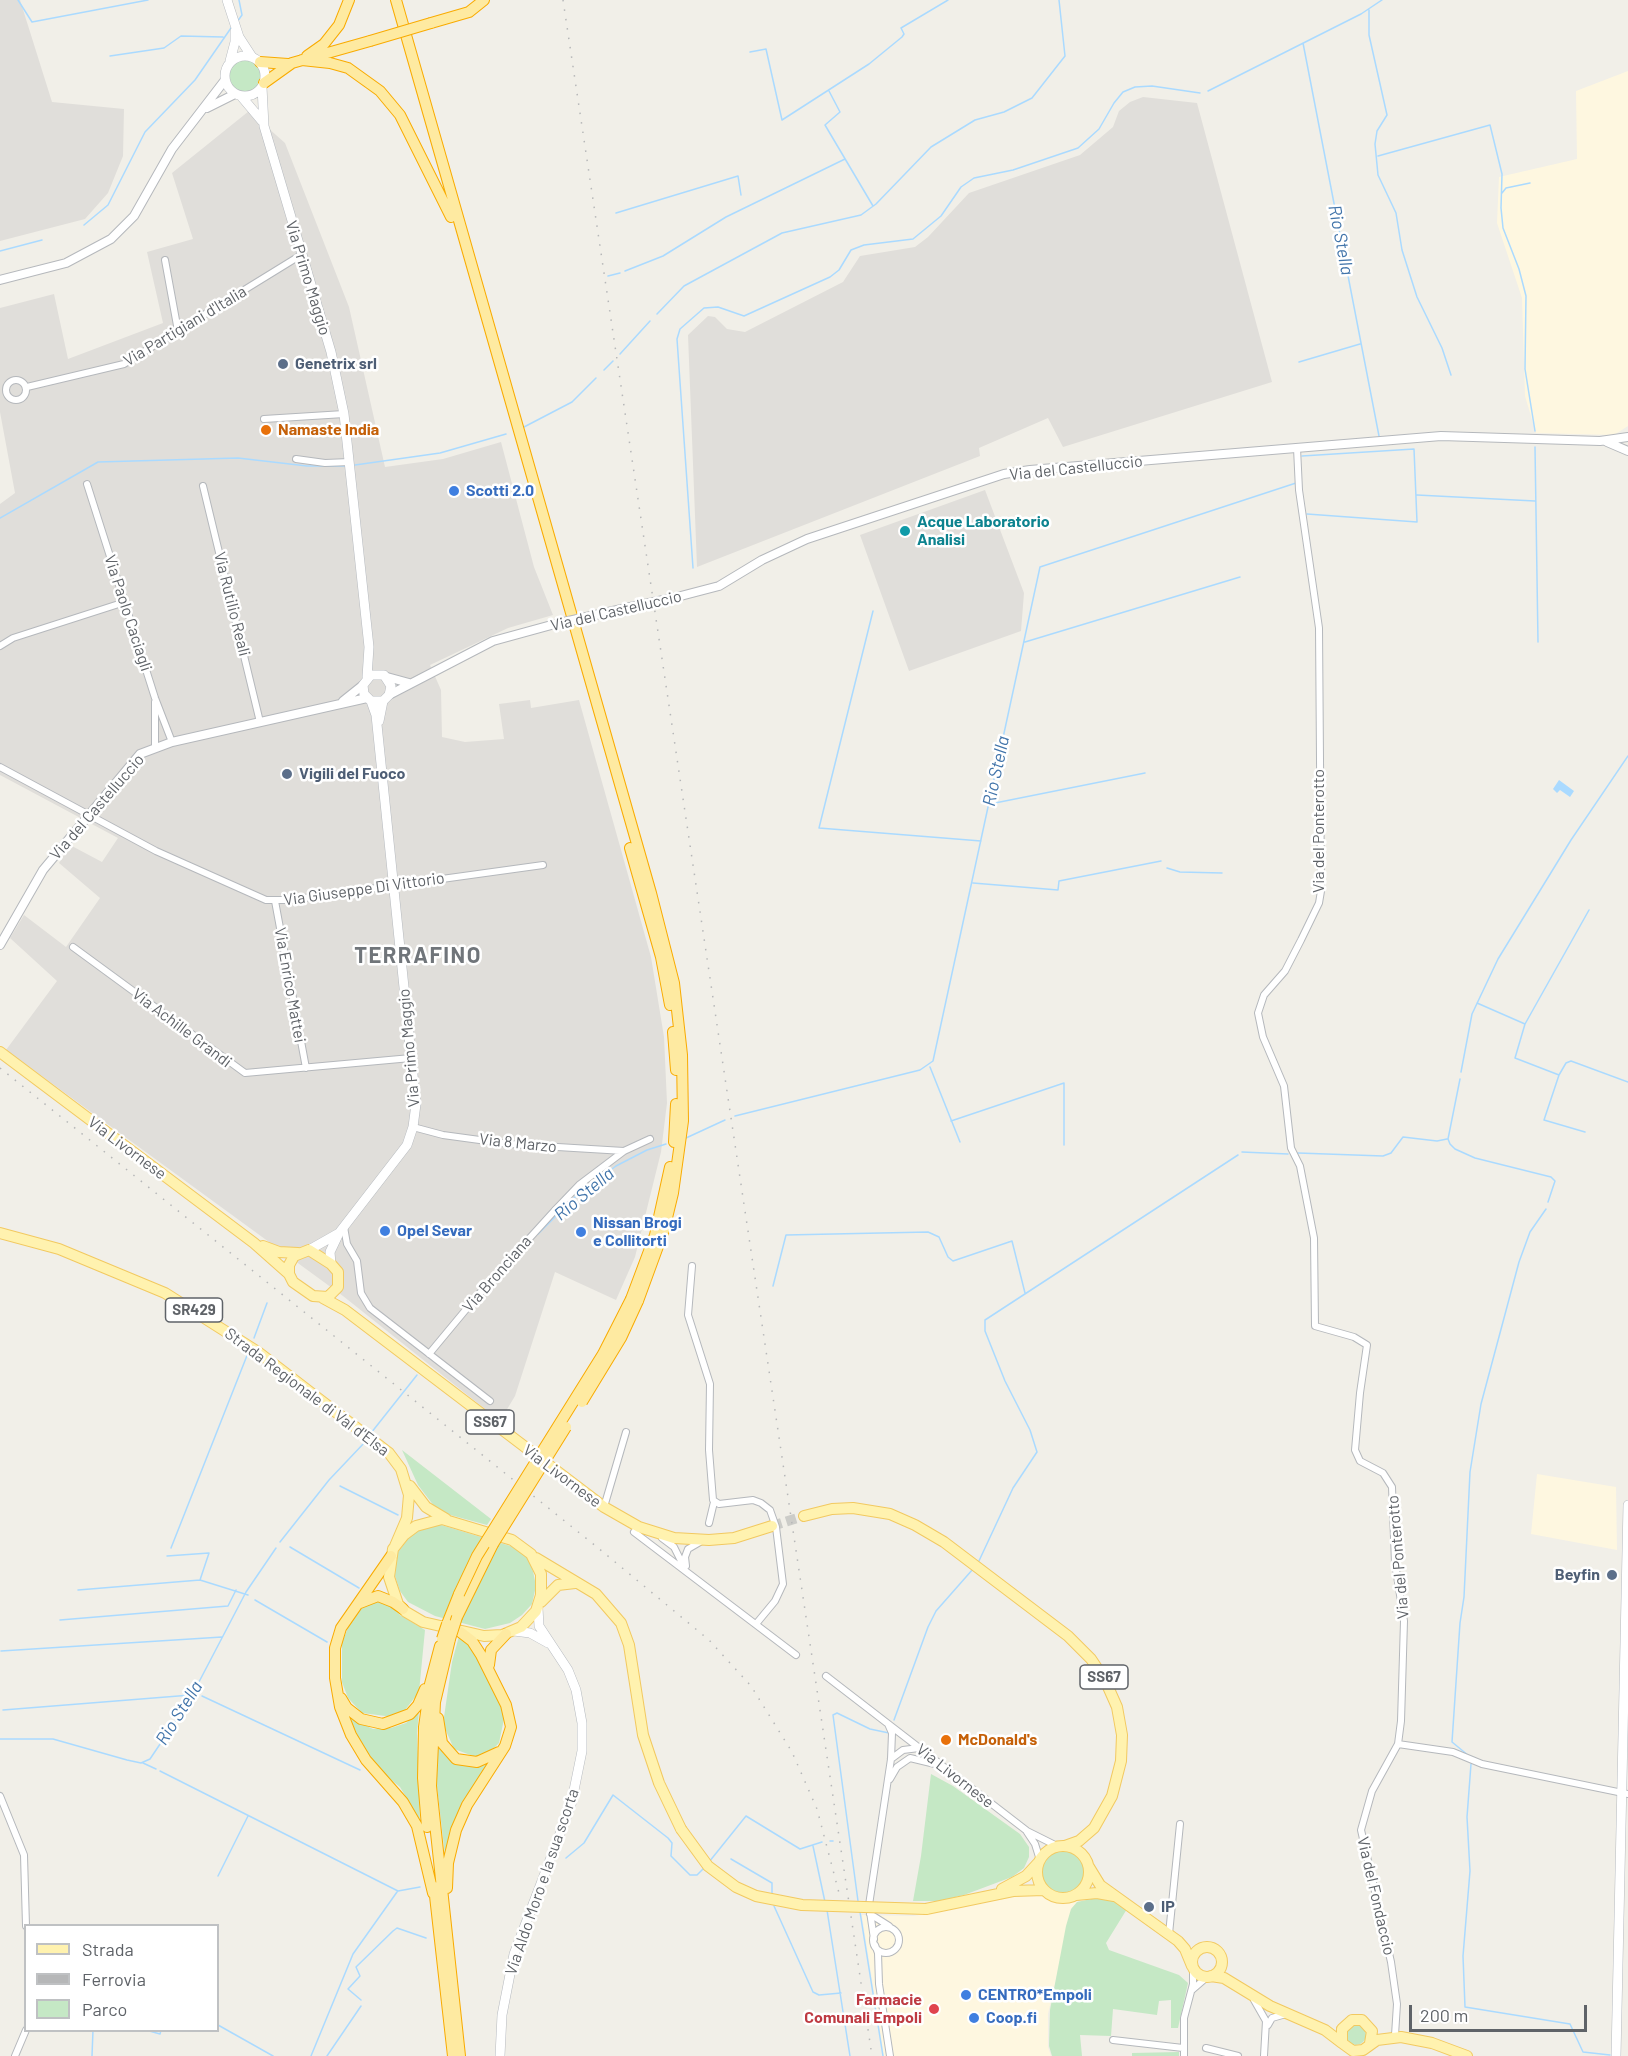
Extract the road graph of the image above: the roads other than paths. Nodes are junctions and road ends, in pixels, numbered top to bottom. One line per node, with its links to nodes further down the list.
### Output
1 (227, 0): 7 (main road)
2 (349, 0): 10 (highway)
3 (388, 0): 17 (highway)
4 (396, 0): 16 (highway)
5 (402, 0): 16 (highway)
6 (484, 0): 10 (highway, bridge)
7 (234, 22): 8 (main road); 9 (main road)
8 (256, 59): 9 (main road); 10 (highway); 12 (main road)
9 (230, 62): 11 (main road)
10 (297, 62): 12 (highway); 17 (highway)
11 (225, 80): 13 (main road); 14 (street)
12 (263, 85): 13 (main road); 15 (main road, Via Primo Maggio)
13 (238, 95): 14 (street); 15 (main road, Via Primo Maggio)
14 (201, 111): 20 (street)
15 (264, 126): 18 (main road, Via Primo Maggio)
16 (436, 140): 72 (highway)
17 (451, 218): 72 (highway)
18 (301, 255): 21 (street, Via Partigiani d'Italia); 23 (main road, Via Primo Maggio)
19 (165, 260): 21 (street)
20 (0, 279)
21 (178, 331): 22 (street, Via Partigiani d'Italia)
22 (27, 387)
23 (344, 414): 24 (street); 30 (main road, Via Primo Maggio)
24 (264, 419)
25 (1628, 437): 26 (street, Via del Castelluccio)
26 (1600, 441): 27 (street, Via del Castelluccio); 28 (street, Via del Castelluccio)
27 (1297, 448): 38 (street, Via del Castelluccio, bridge); 104 (street, Via del Ponterotto)
28 (1628, 451)
29 (296, 459): 30 (street)
30 (350, 462): 35 (main road, Via Primo Maggio)
31 (87, 484): 33 (street, Via Paolo Caciagli)
32 (203, 486): 43 (street, Via Rutilio Reali)
33 (125, 602): 34 (street); 39 (street, Via Paolo Caciagli)
34 (0, 646)
35 (369, 647): 36 (main road, Via Primo Maggio); 37 (main road, Via Primo Maggio)
36 (383, 675): 37 (main road); 38 (street); 40 (main road, Via Primo Maggio)
37 (365, 681): 41 (main road, Via Primo Maggio); 42 (street)
38 (409, 682): 40 (street, Via del Castelluccio)
39 (155, 698): 45 (street, Via Paolo Caciagli); 46 (street)
40 (386, 698): 41 (main road); 44 (main road, Via Primo Maggio)
41 (369, 700): 42 (street, Via del Castelluccio); 44 (main road, Via Primo Maggio)
42 (343, 701): 43 (street, Via del Castelluccio)
43 (260, 722): 45 (street, Via del Castelluccio)
44 (377, 732): 50 (main road, Via Primo Maggio)
45 (172, 742): 46 (street, Via del Castelluccio)
46 (155, 747): 48 (street, Via del Castelluccio)
47 (0, 767): 48 (street, Via Giuseppe Di Vittorio)
48 (88, 816): 51 (street, Via Giuseppe Di Vittorio); 52 (street, Via del Castelluccio)
49 (543, 865): 50 (street, Via Giuseppe Di Vittorio)
50 (393, 885): 51 (street, Via Giuseppe Di Vittorio); 55 (main road, Via Primo Maggio)
51 (275, 901): 56 (street, Via Enrico Mattei)
52 (0, 945)
53 (73, 947): 56 (street, Via Achille Grandi)
54 (0, 1052): 62 (main road, Via Livornese / SS67)
55 (411, 1058): 56 (street, Via Achille Grandi); 57 (main road, Via Primo Maggio)
56 (306, 1068)
57 (413, 1127): 59 (street, Via 8 Marzo); 60 (main road, Via Primo Maggio)
58 (650, 1138): 59 (street)
59 (624, 1150): 74 (street, Via Bronciana)
60 (341, 1230): 63 (main road, Via Primo Maggio); 64 (street); 65 (main road, Via Primo Maggio)
61 (0, 1233): 77 (main road, Strada Regionale di Val d'Elsa / SR429)
62 (254, 1243): 66 (main road, Via Livornese / SS67); 69 (main road, Via Livornese / SS67)
63 (334, 1243): 64 (street); 67 (main road, Via Primo Maggio)
64 (347, 1244): 74 (street)
65 (309, 1251): 66 (main road, Via Livornese / SS67); 67 (main road)
66 (298, 1253): 69 (main road)
67 (331, 1264): 70 (main road)
68 (692, 1266): 78 (street)
69 (289, 1274): 71 (main road, Via Livornese / SS67)
70 (338, 1287): 71 (main road); 73 (main road)
71 (322, 1298): 73 (main road, Via Livornese / SS67)
72 (635, 1300): 96 (highway, bridge); 96 (highway, bridge)
73 (345, 1310): 80 (main road, Via Livornese / SS67)
74 (429, 1354): 75 (street)
75 (490, 1401)
76 (626, 1432): 80 (street)
77 (406, 1480): 82 (main road, Strada Regionale di Val d'Elsa / SR429); 87 (main road, Strada Regionale di Val d'Elsa / SR429)
78 (714, 1502): 83 (street); 94 (street)
79 (1628, 1505): 110 (main road)
80 (604, 1507): 85 (main road, Via Livornese / SS67)
81 (804, 1516): 113 (main road, SS67)
82 (449, 1520): 87 (main road); 88 (main road)
83 (709, 1523)
84 (772, 1526): 86 (main road, SS67)
85 (641, 1530): 86 (main road, SS67); 89 (street, Via Livornese / SS67); 89 (street, Via Livornese / SS67)
86 (709, 1540): 89 (street, SS67)
87 (393, 1551): 92 (main road); 93 (highway)
88 (531, 1554): 90 (main road); 91 (main road)
89 (689, 1572): 94 (street, Via Livornese / SS67)
90 (580, 1584): 91 (main road); 120 (main road, bridge)
91 (538, 1606): 95 (main road); 97 (main road, Via Aldo Moro e la sua scorta)
92 (403, 1609): 93 (highway); 96 (main road)
93 (351, 1611): 102 (highway)
94 (756, 1624): 98 (street, Via Livornese / SS67)
95 (510, 1633): 96 (main road); 97 (main road, Via Aldo Moro e la sua scorta); 100 (highway)
96 (447, 1639): 99 (highway); 100 (highway); 102 (highway); 122 (highway)
97 (549, 1644): 154 (main road, Via Aldo Moro e la sua scorta)
98 (796, 1654)
99 (442, 1668): 105 (highway); 126 (highway)
100 (490, 1674): 105 (highway)
101 (826, 1676): 103 (street, Via Livornese)
102 (336, 1684): 122 (highway)
103 (887, 1724): 106 (street, Via Livornese); 107 (street)
104 (1398, 1744): 110 (street); 145 (street, Via del Fondaccio)
105 (503, 1748): 126 (highway)
106 (919, 1748): 107 (street); 108 (street, Via Livornese)
107 (891, 1759): 109 (street)
108 (945, 1769): 109 (street); 114 (street, Via Livornese)
109 (888, 1782): 123 (street)
110 (1625, 1793): 138 (main road)
111 (0, 1796): 124 (street)
112 (1180, 1824): 127 (street)
113 (1094, 1828): 115 (main road, SS67); 117 (main road, SS67)
114 (1027, 1831): 115 (street, Via Livornese); 116 (street, Via Livornese)
115 (1061, 1846): 116 (main road, SS67); 117 (main road, Via Livornese)
116 (1039, 1861): 118 (main road, Via Livornese); 120 (main road)
117 (1086, 1861): 119 (main road, SS67); 121 (main road, Via Livornese)
118 (1044, 1890): 119 (main road); 120 (main road)
119 (1073, 1896): 121 (main road)
120 (986, 1897)
121 (1117, 1897): 127 (main road, Via Livornese)
122 (436, 1905): 152 (highway)
123 (870, 1913): 125 (street); 128 (street)
124 (26, 1924)
125 (890, 1927): 128 (street); 130 (street)
126 (447, 1934): 153 (highway)
127 (1173, 1938): 129 (main road, Via Livornese); 132 (main road, Via Livornese)
128 (874, 1942): 130 (street); 133 (street)
129 (1203, 1947): 131 (main road, Via Livornese); 132 (main road)
130 (895, 1949): 133 (street)
131 (1222, 1961): 134 (main road); 135 (main road, Via Livornese)
132 (1193, 1967): 134 (main road, Via Livornese); 137 (street)
133 (879, 1975): 155 (street)
134 (1209, 1976): 135 (main road, Via Livornese); 137 (street)
135 (1234, 1983): 136 (main road, Via Livornese)
136 (1246, 1993): 139 (main road, Via Livornese); 143 (street)
137 (1189, 1996): 148 (street)
138 (1617, 2013): 160 (main road); 161 (main road)
139 (1286, 2014): 141 (main road, Via Livornese); 143 (street)
140 (1348, 2022): 141 (main road, Via Livornese); 142 (main road, Via Livornese); 150 (main road)
141 (1312, 2024): 150 (main road, Via Livornese)
142 (1370, 2027): 145 (main road); 147 (main road)
143 (1267, 2028): 158 (street)
144 (26, 2032): 151 (street)
145 (1398, 2036): 147 (main road); 159 (main road)
146 (1113, 2040): 148 (street)
147 (1370, 2043): 150 (main road)
148 (1183, 2048): 156 (street)
149 (1206, 2048): 157 (street)
150 (1347, 2049)
151 (15, 2056)
152 (453, 2056)
153 (460, 2056)
154 (500, 2056)
155 (890, 2056)
156 (1184, 2056)
157 (1238, 2056)
158 (1264, 2056)
159 (1467, 2056)
160 (1615, 2056)
161 (1621, 2056)

